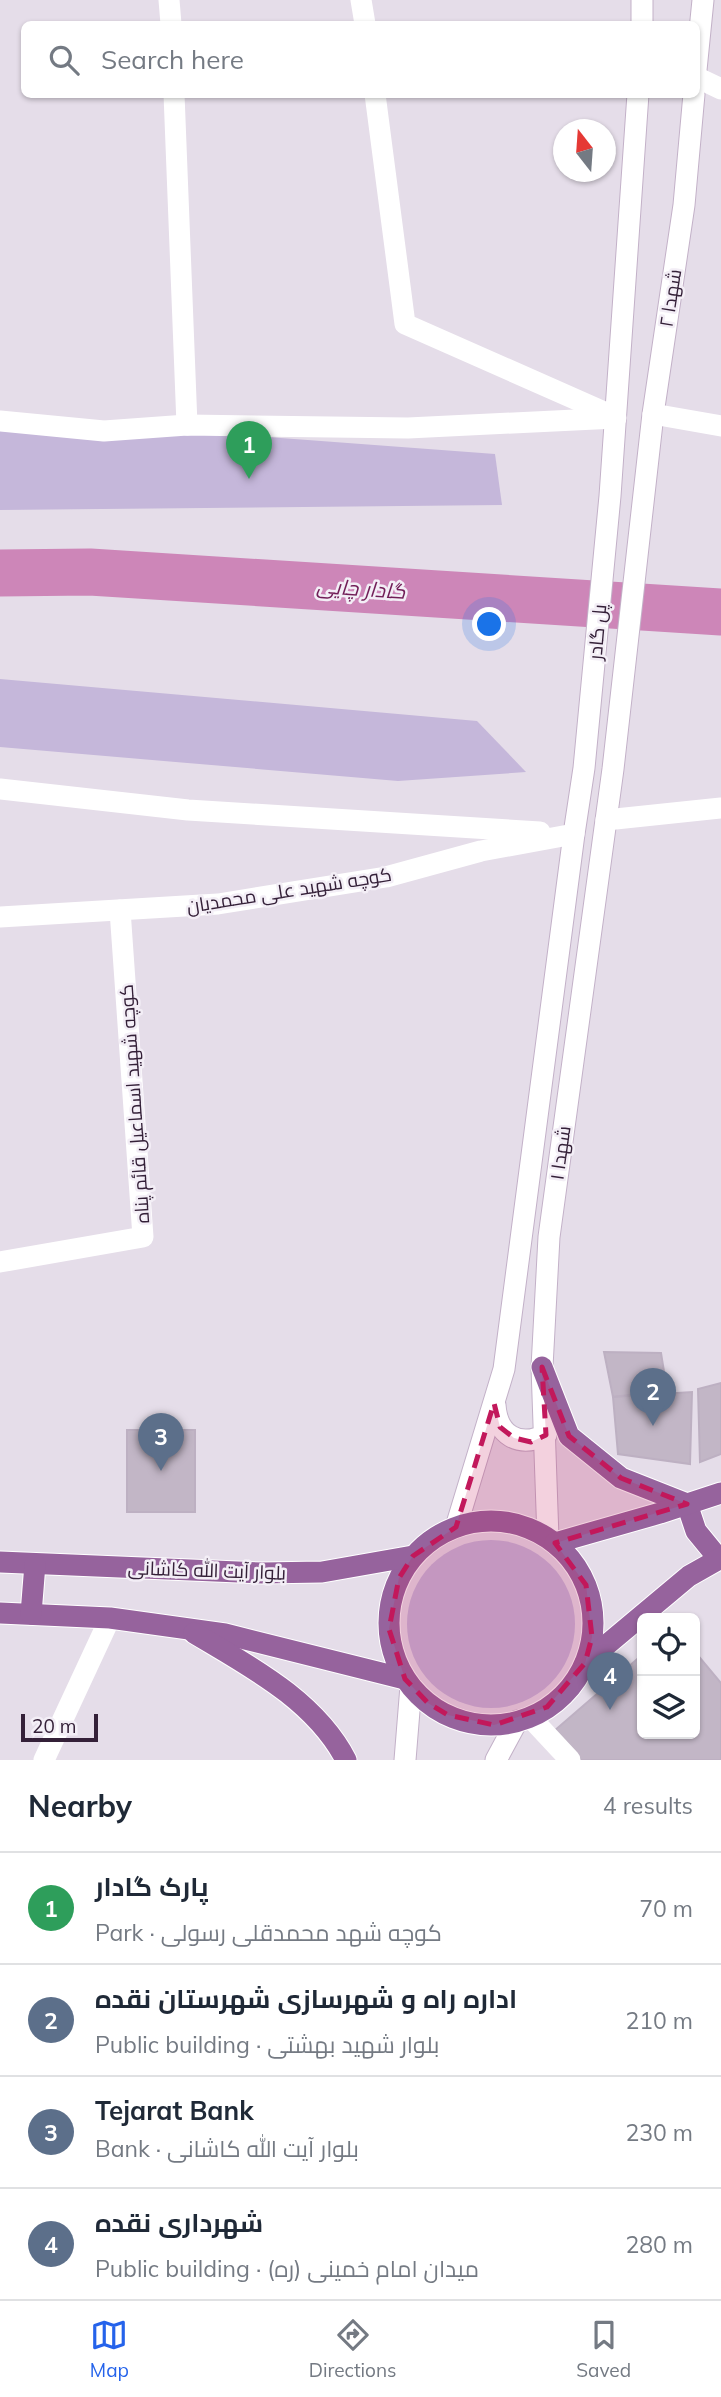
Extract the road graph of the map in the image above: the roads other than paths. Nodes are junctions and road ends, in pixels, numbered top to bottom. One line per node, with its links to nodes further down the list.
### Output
1 (169, 0): 5 (street)
2 (361, 0): 6 (street)
3 (642, 0): 7 (street)
4 (703, 0): 8 (street)
5 (171, 21)
6 (364, 21)
7 (642, 21)
8 (700, 30)
9 (700, 79): 10 (street)
10 (721, 89)
11 (174, 98): 18 (street)
12 (376, 98): 16 (street)
13 (638, 98): 16 (street)
14 (694, 98): 15 (street, شهدا ۲)
15 (653, 414): 19 (street); 20 (street, شهدا ۲)
16 (616, 418): 18 (street); 21 (street, پل گادر)
17 (0, 421): 18 (street)
18 (187, 425)
19 (721, 426)
20 (643, 501): 22 (street, پل گادر)
21 (584, 768): 26 (street, شهدا ۱)
22 (613, 769): 25 (street, شهدا ۱)
23 (0, 789): 26 (street)
24 (721, 808): 25 (street)
25 (606, 821): 30 (street, شهدا ۱)
26 (573, 834): 27 (street, کوچه شهید علی محمدیان); 31 (street, شهدا ۱)
27 (120, 910): 28 (street, کوچه شهید علی محمدیان); 29 (street, کوچه شهید اسماعیل قائم پناه)
28 (0, 917)
29 (0, 1262)
30 (542, 1367): 32 (street, شهدا ۱); 34 (main road)
31 (495, 1403): 32 (street); 35 (street, شهدا ۱)
32 (546, 1435): 36 (street, شهدا ۱)
33 (721, 1493): 34 (main road)
34 (687, 1504): 36 (main road); 38 (main road)
35 (456, 1527): 36 (main road); 37 (main road)
36 (551, 1541): 45 (main road)
37 (413, 1556): 40 (main road, بلوار آیت الله کاشانی); 46 (main road)
38 (720, 1558): 45 (main road)
39 (0, 1562): 40 (main road, بلوار آیت الله کاشانی)
40 (35, 1564): 42 (main road)
41 (0, 1613): 42 (main road)
42 (31, 1614): 43 (main road)
43 (110, 1618): 44 (main road); 48 (street)
44 (186, 1629): 46 (main road); 49 (main road)
45 (584, 1663): 47 (main road)
46 (408, 1682): 47 (main road); 50 (street)
47 (524, 1719): 51 (street); 52 (street)
48 (44, 1760)
49 (346, 1760)
50 (405, 1760)
51 (496, 1760)
52 (570, 1760)

